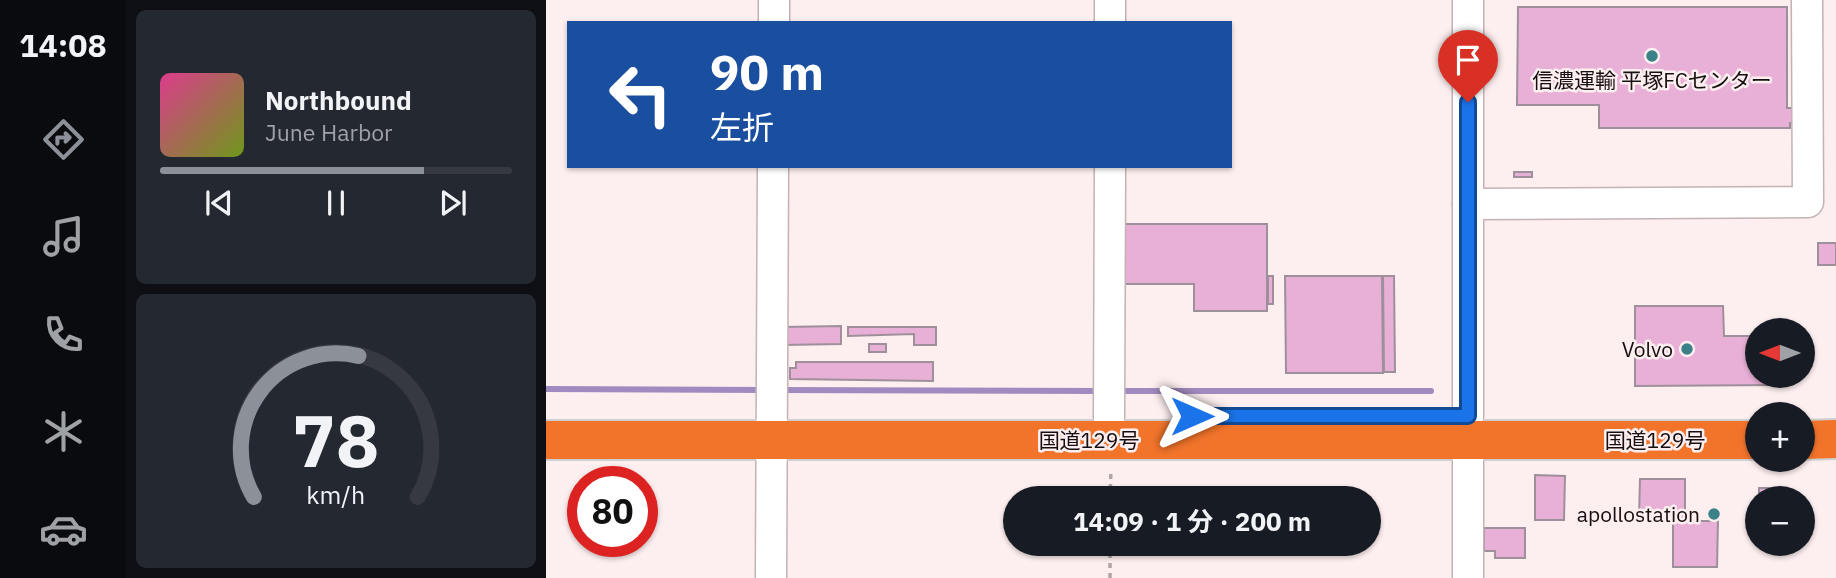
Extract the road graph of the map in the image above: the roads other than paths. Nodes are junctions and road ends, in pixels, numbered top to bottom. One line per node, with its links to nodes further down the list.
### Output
1 (774, 0): 5 (street)
2 (1110, 0): 6 (street)
3 (1468, 0): 9 (street)
4 (1807, 0): 9 (street)
5 (774, 21)
6 (1110, 21)
7 (773, 168): 11 (street)
8 (1110, 168): 10 (street)
9 (1468, 204): 16 (street)
10 (1109, 398): 11 (highway, 国道129号); 16 (highway, 国道129号)
11 (772, 408): 12 (highway, 国道129号); 16 (highway, 国道129号); 18 (highway, 国道129号); 21 (street)
12 (546, 416)
13 (1815, 416): 14 (highway)
14 (1836, 416)
15 (1745, 417): 16 (highway, 国道129号)
16 (1468, 429): 19 (highway, 国道129号); 22 (street)
17 (1836, 439): 20 (highway)
18 (546, 440)
19 (1745, 440)
20 (1815, 440)
21 (771, 578)
22 (1468, 578)

